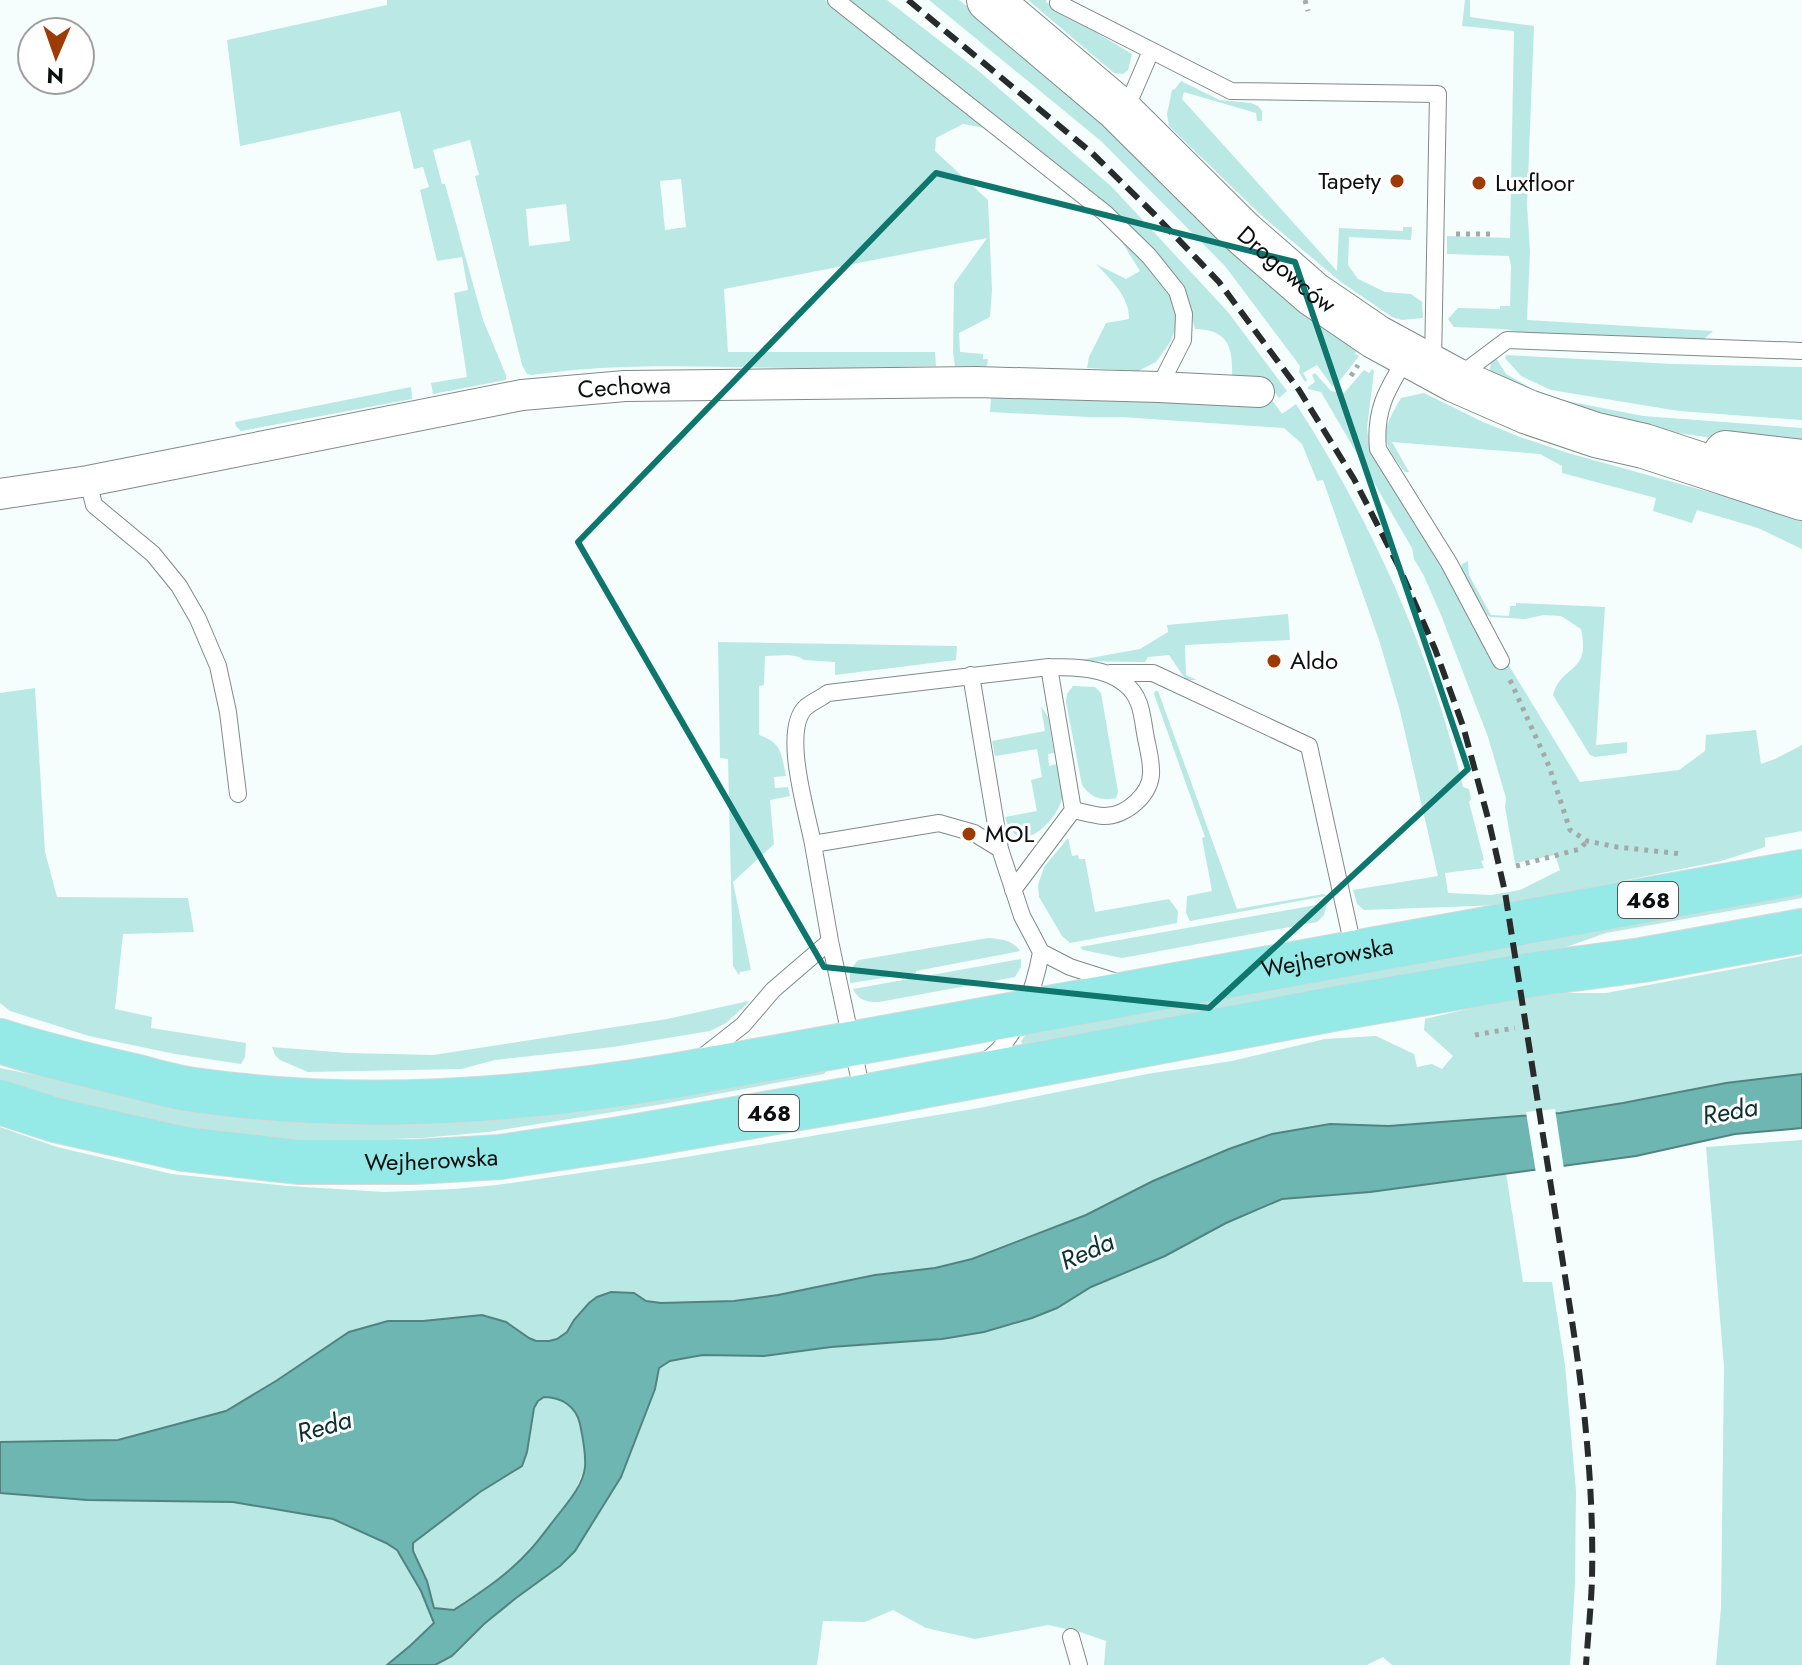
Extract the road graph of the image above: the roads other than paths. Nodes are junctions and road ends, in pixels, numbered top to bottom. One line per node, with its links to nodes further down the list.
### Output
1 (836, 0): 8 (lane)
2 (989, 0): 5 (street, Drogowców)
3 (1058, 3): 4 (lane)
4 (1151, 51): 5 (lane); 7 (lane)
5 (1117, 108): 7 (street, Drogowców)
6 (1802, 351): 7 (lane)
7 (1432, 368): 10 (street, Drogowców); 15 (lane)
8 (1159, 387): 9 (street, Cechowa); 12 (street, Cechowa)
9 (1259, 392)
10 (1644, 446): 11 (street, Drogowców); 14 (street, Drogowców)
11 (1802, 462)
12 (88, 481): 13 (street, Cechowa); 19 (lane)
13 (0, 494)
14 (1802, 498)
15 (1501, 661)
16 (1049, 667): 17 (lane); 18 (lane); 20 (lane)
17 (1105, 674): 20 (lane); 28 (lane)
18 (971, 675): 21 (lane); 22 (lane)
19 (238, 794)
20 (1073, 810): 24 (lane)
21 (813, 844): 22 (lane); 26 (lane)
22 (1000, 849): 24 (lane)
23 (1802, 872): 28 (main road, Wejherowska / 468)
24 (1013, 890): 27 (lane)
25 (1802, 931): 34 (main road, Wejherowska / 468)
26 (830, 941): 32 (lane); 33 (lane)
27 (1041, 952): 29 (lane); 30 (lane)
28 (1354, 953): 29 (main road, Wejherowska / 468)
29 (1169, 986): 30 (main road, Wejherowska / 468)
30 (1023, 1012): 32 (main road, Wejherowska / 468); 34 (lane)
31 (0, 1041): 33 (main road, Wejherowska / 468)
32 (852, 1044): 33 (main road, Wejherowska / 468); 35 (lane)
33 (678, 1075)
34 (954, 1080): 35 (main road, Wejherowska / 468)
35 (863, 1097): 36 (main road, Wejherowska / 468)
36 (0, 1102)
37 (1071, 1637): 38 (lane)
38 (1079, 1665)

